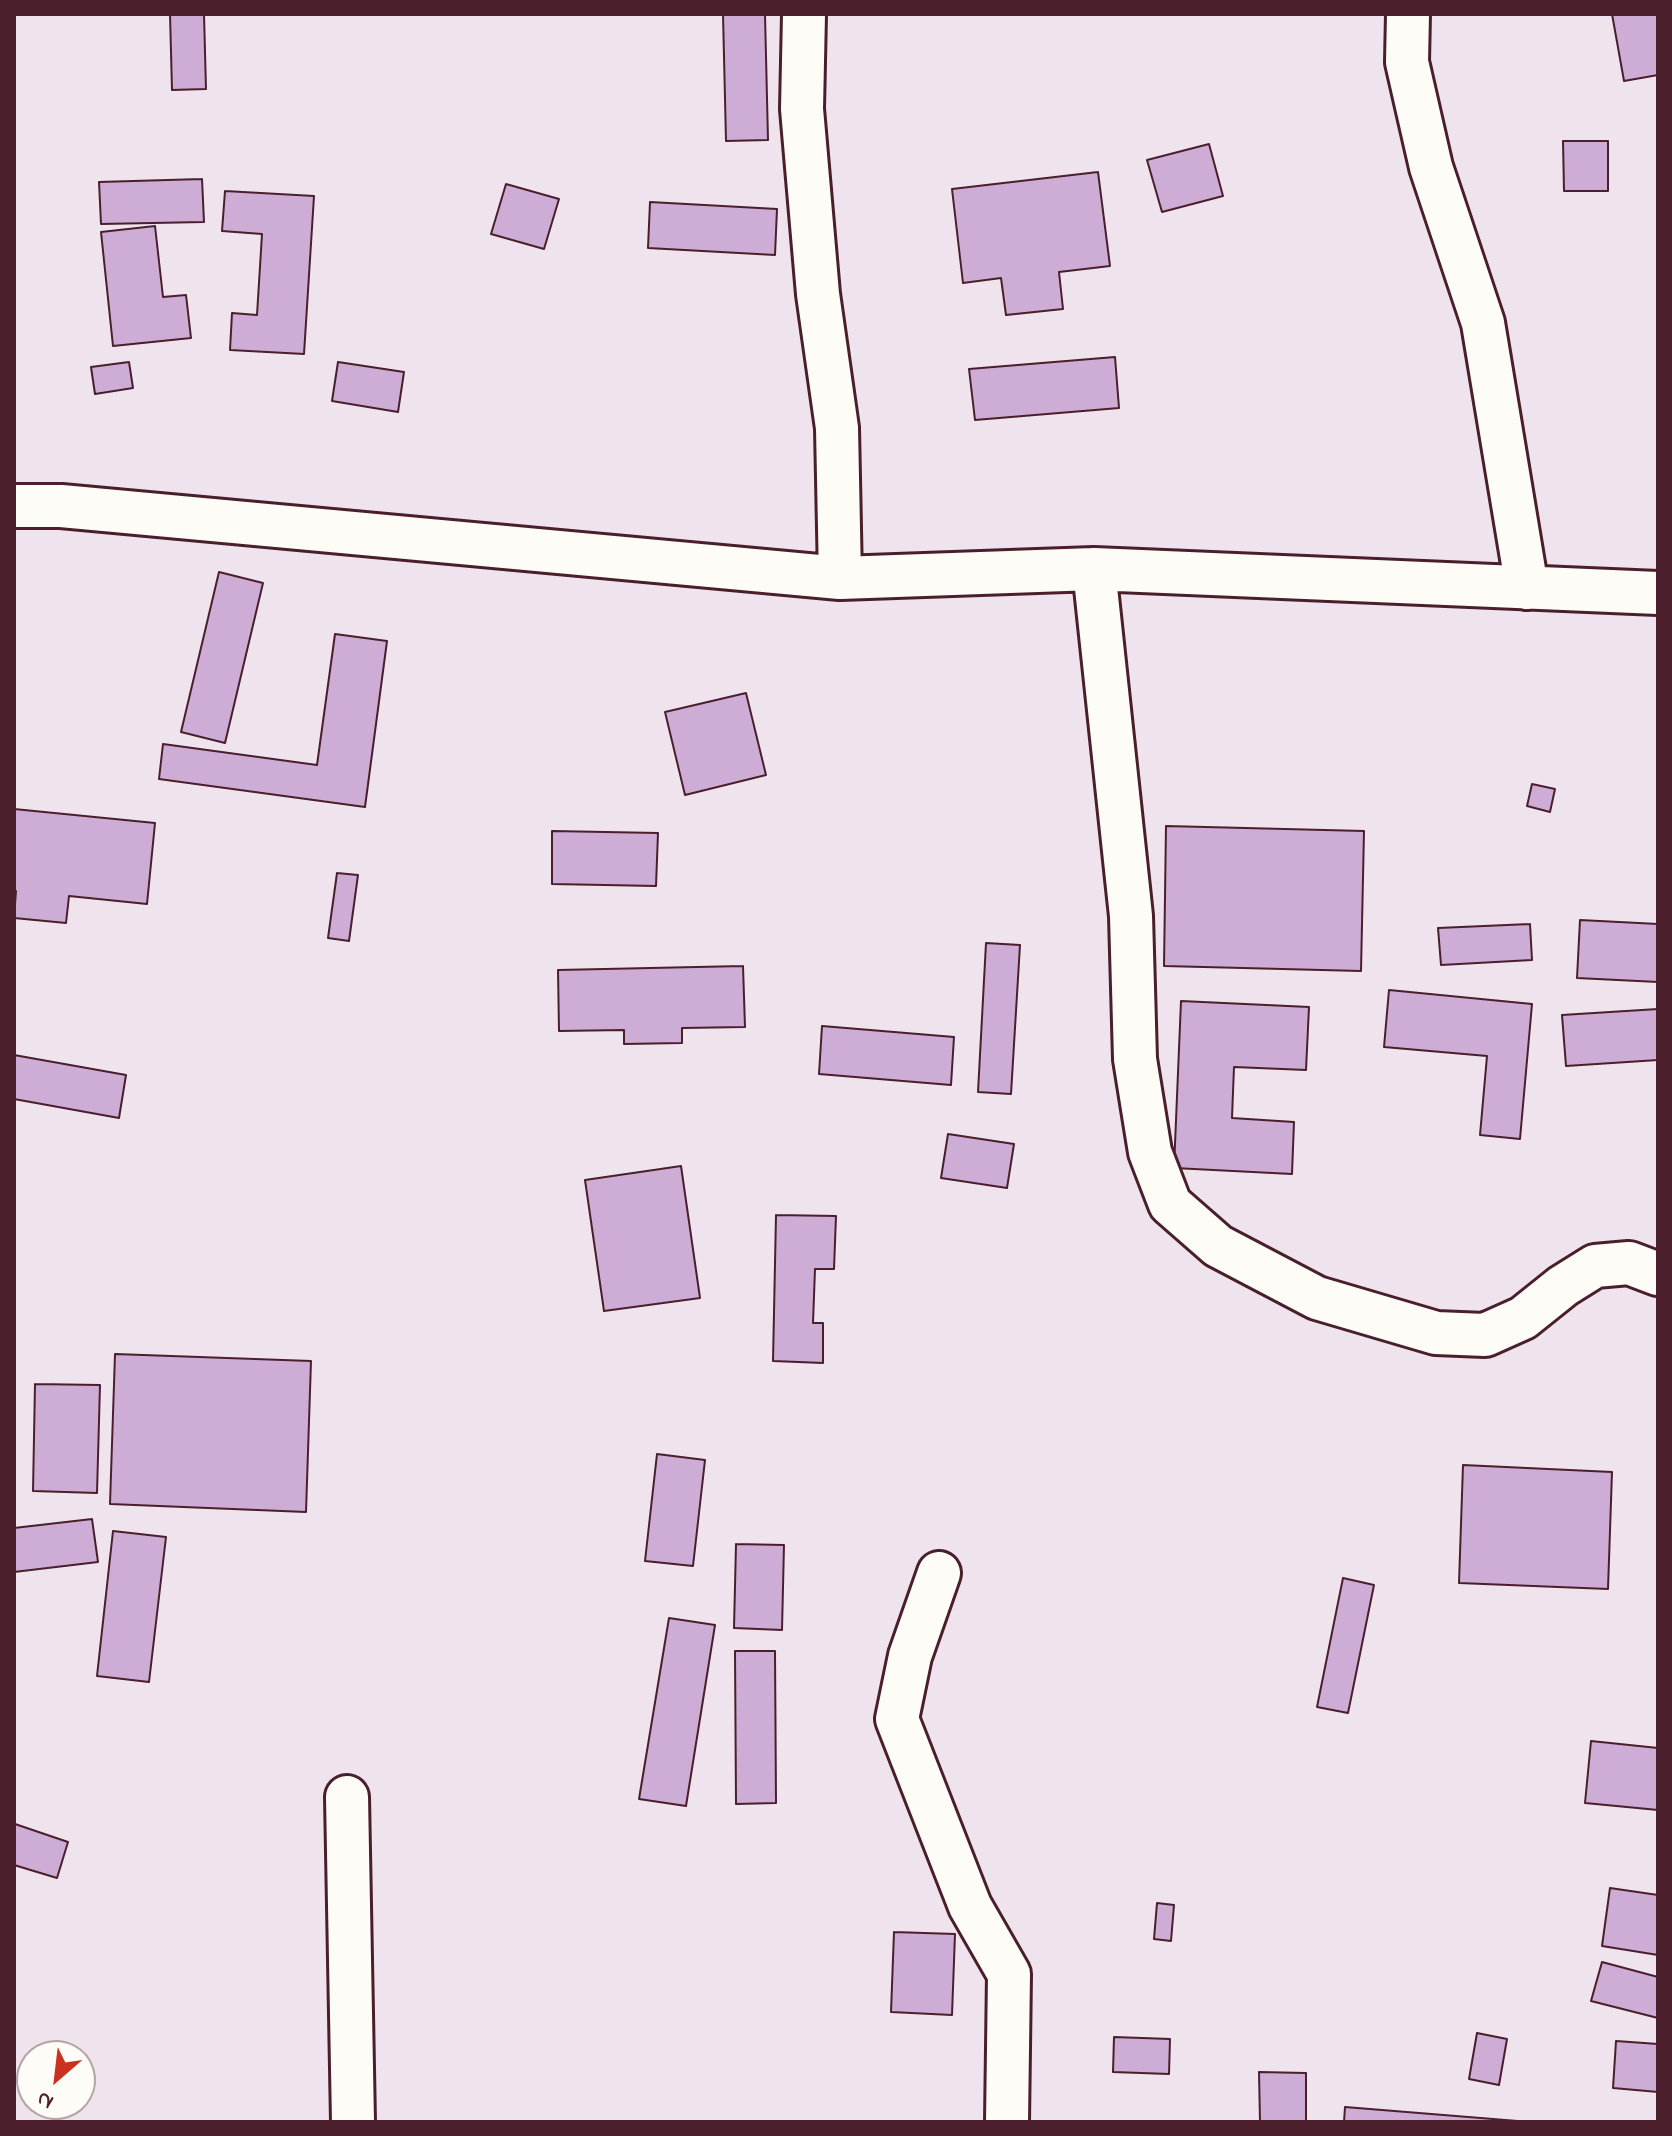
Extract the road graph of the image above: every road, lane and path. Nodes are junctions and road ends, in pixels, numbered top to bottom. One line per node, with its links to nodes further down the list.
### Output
1 (804, 14): 5 (street)
2 (1408, 14): 6 (street)
3 (14, 506): 5 (street)
4 (1094, 569): 5 (street); 6 (street); 8 (street)
5 (840, 578)
6 (1527, 588): 7 (street)
7 (1658, 593)
8 (1658, 1274)
9 (939, 1573): 12 (street)
10 (347, 1797): 11 (street)
11 (353, 2122)
12 (1007, 2122)

